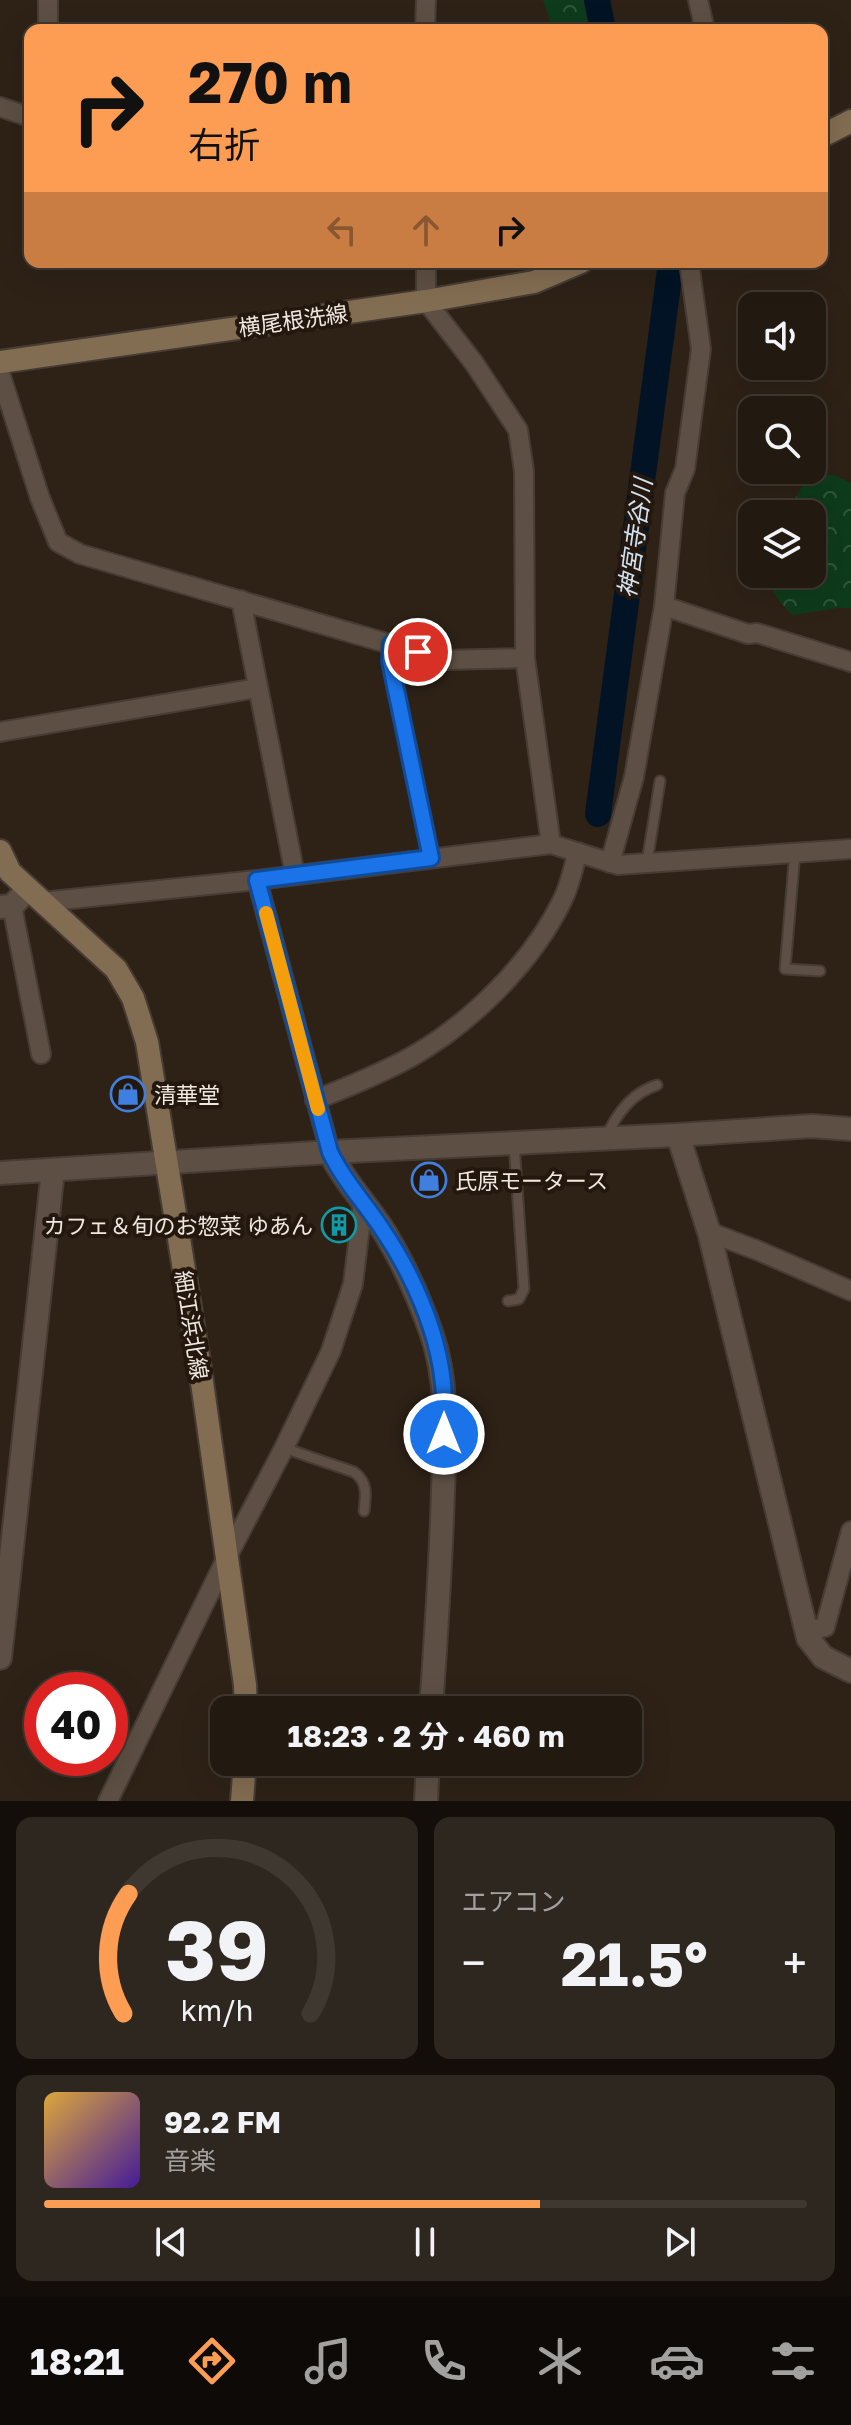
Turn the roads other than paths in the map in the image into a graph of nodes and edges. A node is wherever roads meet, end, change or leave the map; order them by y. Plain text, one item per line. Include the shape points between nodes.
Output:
1 (48, 0) edge
2 (426, 0) edge
3 (698, 0) edge
4 (48, 24) edge
5 (425, 24) edge
6 (704, 24) edge
7 (0, 107) edge
8 (24, 115) edge
9 (851, 121) edge
10 (828, 133) edge
11 (426, 268) edge
12 (567, 268) edge
13 (690, 268) edge
14 (426, 301) junction
15 (0, 362) edge
16 (0, 373) edge
17 (241, 600) junction
18 (664, 606) junction
19 (391, 644) junction
20 (525, 658) junction
21 (851, 662) edge
22 (257, 688) junction
23 (0, 732) edge
24 (660, 781) dead end
25 (551, 844) junction
26 (851, 849) edge
27 (0, 851) edge
28 (578, 852) junction
29 (795, 852) junction
30 (431, 858) junction
31 (647, 862) junction
32 (610, 863) junction
33 (295, 875) junction
34 (257, 880) junction
35 (20, 901) edge
36 (820, 971) dead end
37 (41, 1054) dead end
38 (657, 1085) dead end
39 (315, 1100) junction
40 (851, 1129) edge
41 (678, 1135) junction
42 (606, 1139) junction
43 (514, 1143) junction
44 (330, 1152) junction
45 (165, 1162) junction
46 (53, 1170) junction
47 (0, 1173) edge
48 (363, 1202) junction
49 (709, 1232) junction
50 (851, 1291) edge
51 (508, 1301) dead end
52 (284, 1448) junction
53 (364, 1511) dead end
54 (851, 1531) edge
55 (226, 1559) junction
56 (808, 1631) junction
57 (0, 1658) edge
58 (851, 1671) edge
59 (245, 1696) edge
60 (432, 1696) edge
61 (244, 1776) edge
62 (427, 1776) edge
63 (108, 1801) edge
64 (242, 1801) edge
65 (426, 1801) edge

1 - 4 street
2 - 5 street
3 - 6 street
7 - 8 street
9 - 10 main road
11 - 14 street
12 - 14 main road, 横尾根洗線 via 534,282
13 - 18 street via 701,349 685,469 675,493
14 - 15 main road, 横尾根洗線
14 - 20 street via 518,430 524,471
16 - 17 street via 58,542 80,554
17 - 19 street
17 - 22 street
18 - 21 street
18 - 32 street via 634,777
19 - 20 street via 445,660
19 - 30 lane via 390,661
20 - 25 street
22 - 23 street
22 - 33 street
24 - 31 lane
25 - 28 street
25 - 30 street
26 - 29 street
27 - 35 main road, 細江浜北線
28 - 32 street
28 - 39 street via 558,909 498,990 413,1056
29 - 31 street
29 - 36 lane via 785,969
30 - 33 street
31 - 32 street
33 - 34 street
34 - 35 street
34 - 39 street
35 - 37 street
35 - 45 main road, 細江浜北線 via 116,969 133,998 147,1042
38 - 42 lane via 629,1101
39 - 44 street
40 - 41 street via 812,1126
41 - 42 street
41 - 49 street
42 - 43 street
43 - 44 street
43 - 51 lane via 524,1289 519,1299
44 - 45 street
44 - 48 street
45 - 46 street
45 - 55 main road, 細江浜北線
46 - 47 street
46 - 57 street
48 - 52 street via 347,1308
48 - 60 street via 409,1278 432,1334 443,1382 442,1544
49 - 50 street
49 - 56 street
52 - 53 lane via 360,1476 366,1489
52 - 55 street
54 - 56 street via 825,1627
55 - 59 main road, 細江浜北線
55 - 63 street
56 - 58 street via 823,1657
61 - 64 main road
62 - 65 street

